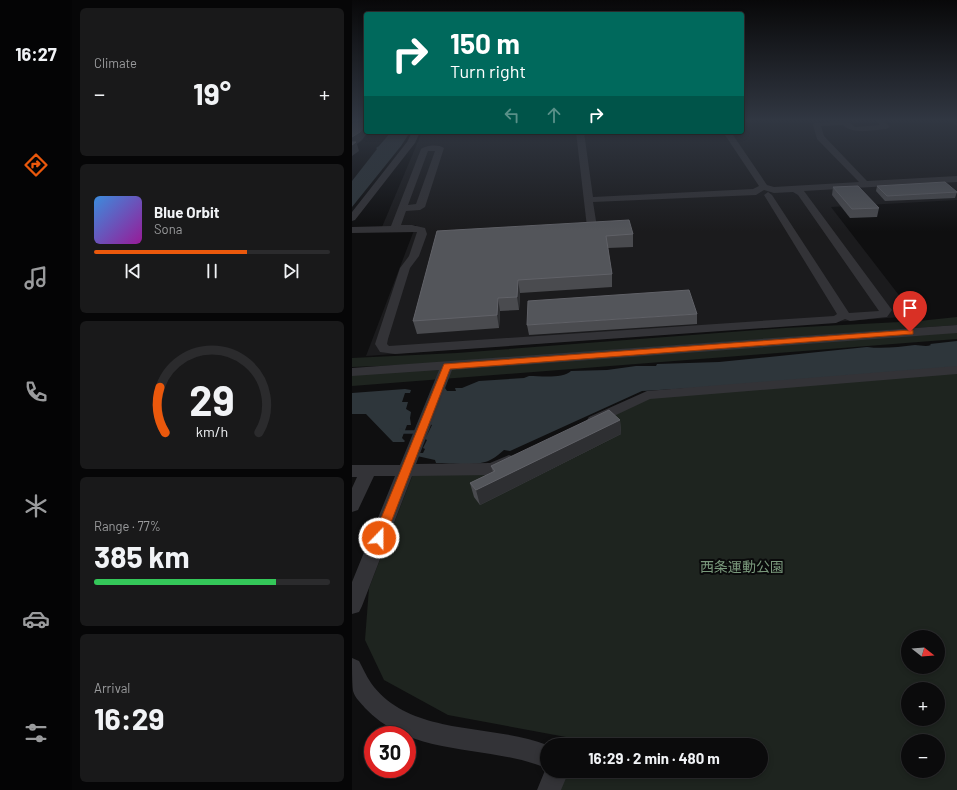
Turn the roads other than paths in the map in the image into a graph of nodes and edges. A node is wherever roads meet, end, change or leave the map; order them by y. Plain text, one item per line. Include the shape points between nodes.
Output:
1 (400, 157) edge
2 (422, 157) edge
3 (437, 157) edge
4 (583, 157) edge
5 (743, 157) edge
6 (839, 157) edge
7 (957, 179) edge
8 (864, 184) junction
9 (957, 184) edge
10 (793, 188) junction
11 (765, 191) junction
12 (588, 200) junction
13 (403, 208) junction
14 (352, 218) edge
15 (592, 227) edge
16 (395, 228) junction
17 (352, 230) edge
18 (844, 315) junction
19 (957, 329) edge
20 (447, 366) junction
21 (957, 370) edge
22 (352, 372) edge
23 (584, 425) edge
24 (520, 455) edge
25 (352, 471) edge
26 (368, 471) junction
27 (406, 471) junction
28 (352, 506) edge
29 (352, 606) edge
30 (352, 668) edge
31 (540, 754) edge
32 (553, 778) edge
33 (549, 790) edge

1 - 14 street
2 - 13 street
3 - 13 street via 420,207
4 - 12 street
5 - 11 street
6 - 8 street
7 - 8 street
8 - 9 street
8 - 10 street
10 - 11 street
10 - 18 street via 801,193 886,310 883,314 850,317
11 - 12 street
11 - 18 street via 842,308
12 - 15 street
13 - 16 street
16 - 17 street
16 - 18 street via 419,229 422,230 422,234 414,256 405,268 384,332 381,344 385,348 403,349 836,318
19 - 20 street
20 - 22 street
20 - 27 street
21 - 23 street via 647,395
24 - 27 street via 492,469
25 - 26 street
26 - 27 street
26 - 28 street
27 - 29 street
30 - 31 street via 363,690 380,708 408,725 435,734 530,750
32 - 33 street

